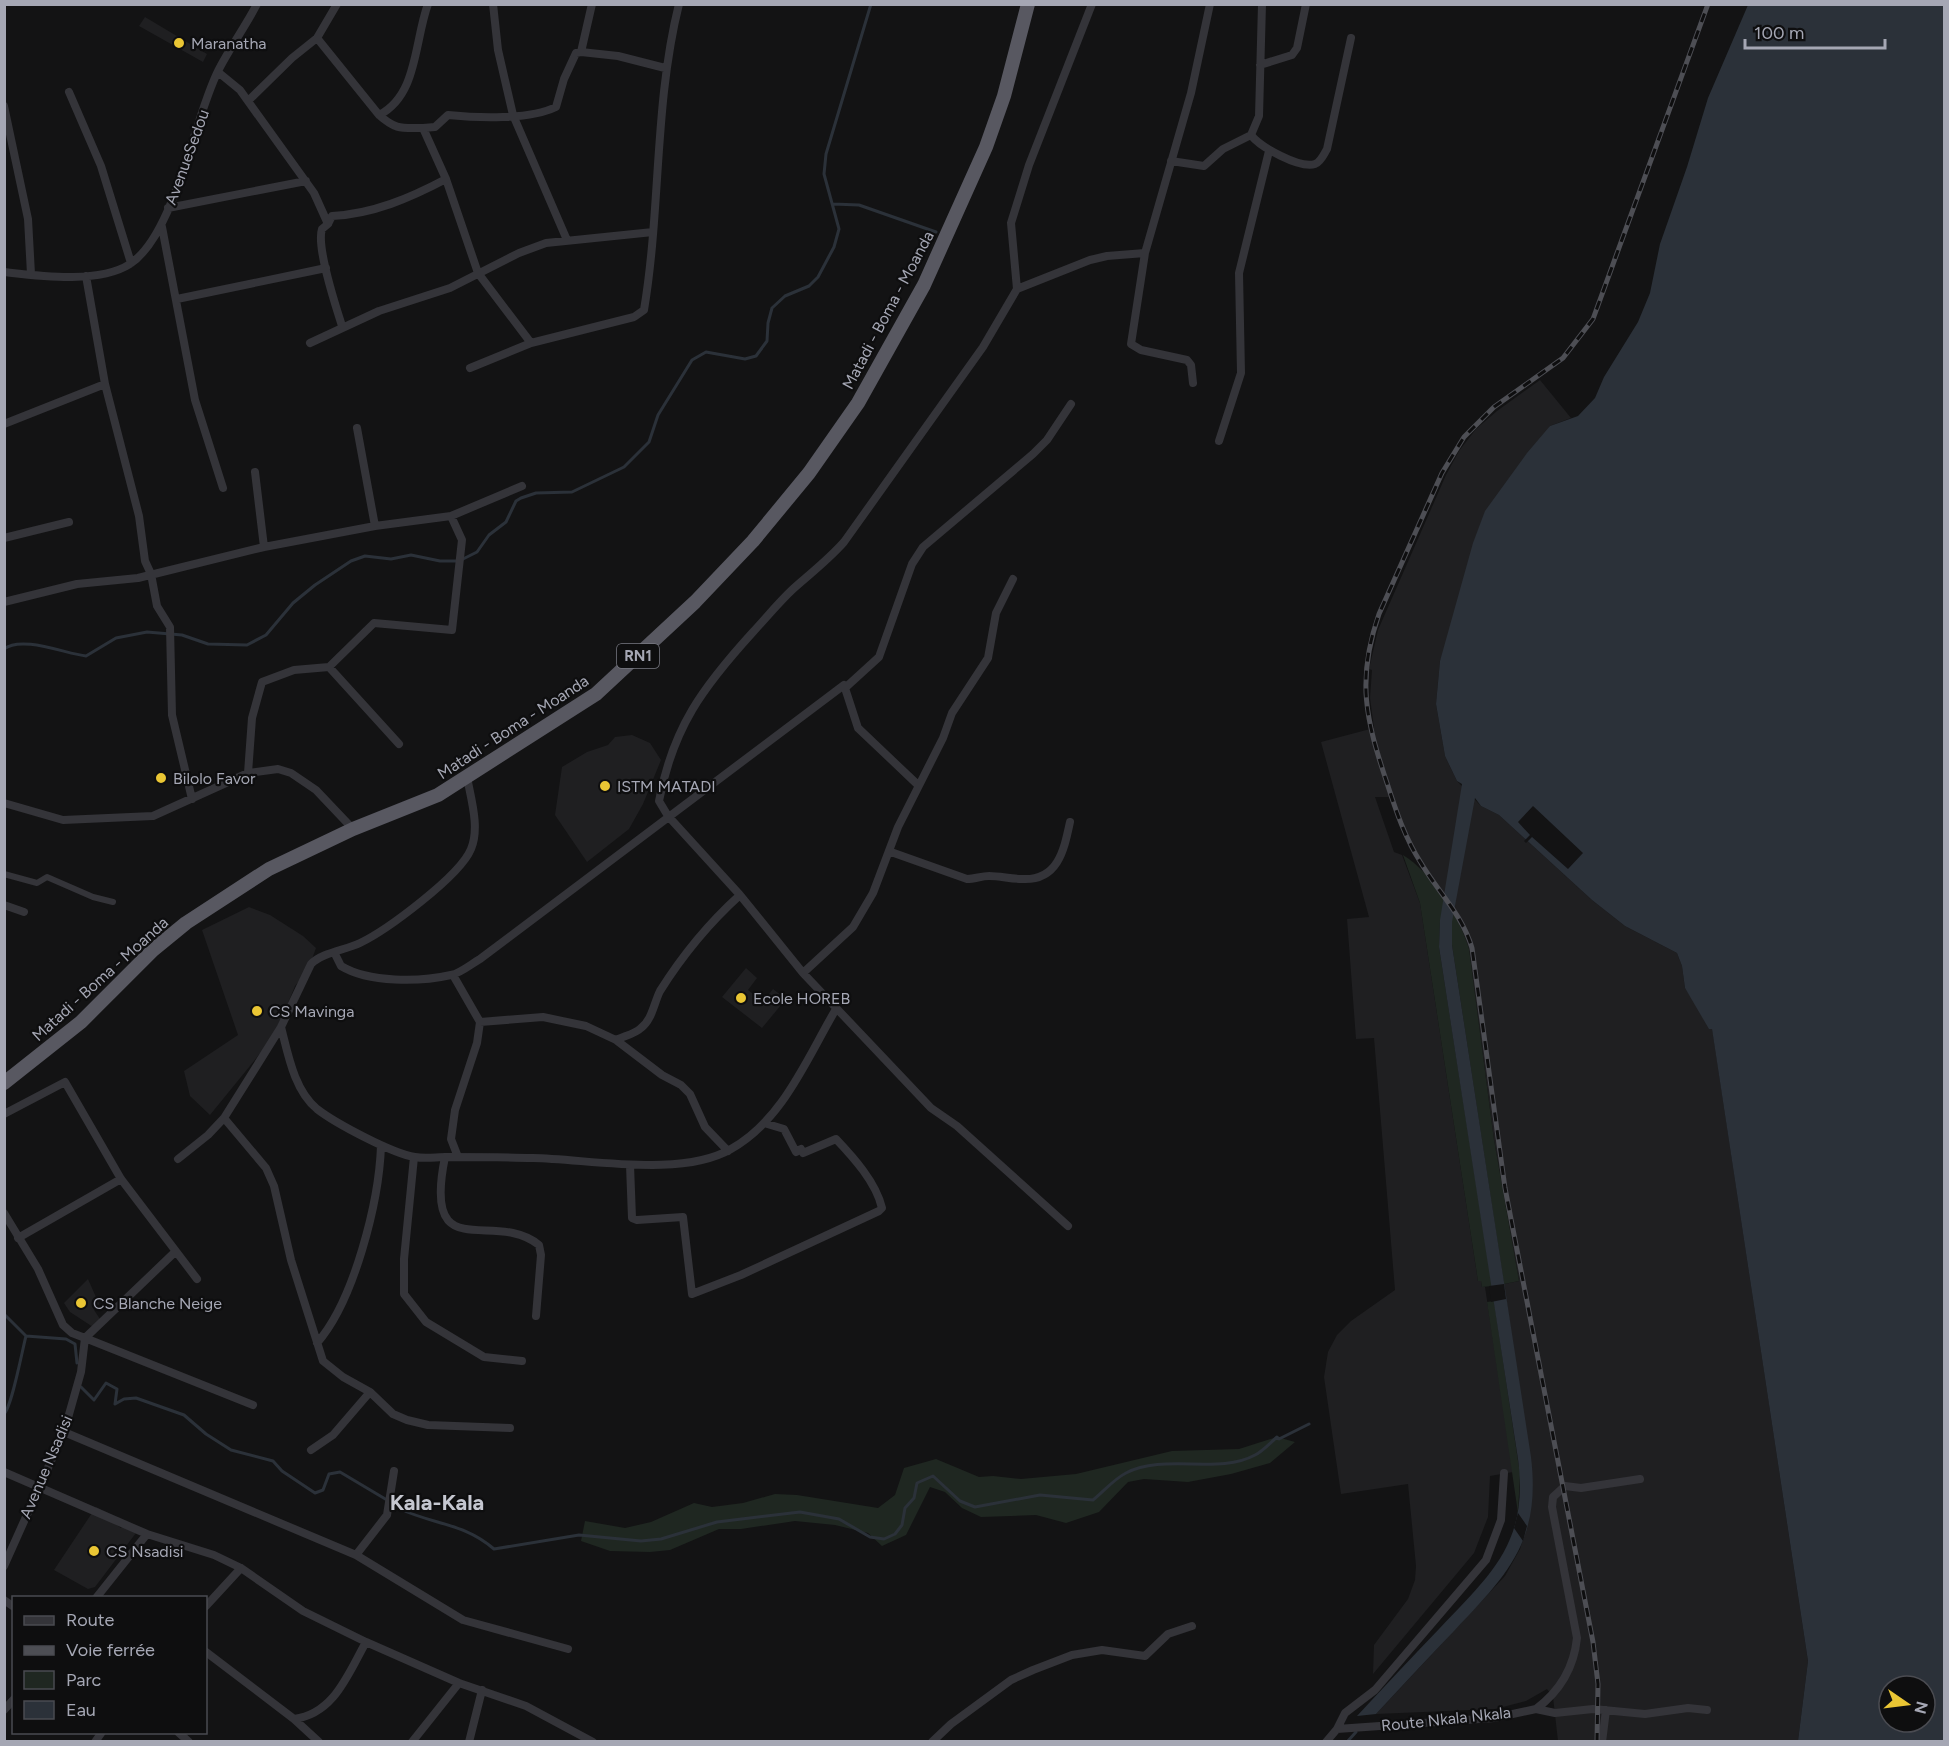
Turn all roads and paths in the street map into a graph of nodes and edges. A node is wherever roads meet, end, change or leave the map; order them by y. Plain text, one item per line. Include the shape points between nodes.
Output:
1 (257, 4) edge
2 (337, 4) edge
3 (428, 4) edge
4 (493, 4) edge
5 (592, 4) edge
6 (679, 4) edge
7 (1028, 4) edge
8 (1092, 4) edge
9 (1210, 4) edge
10 (1262, 4) edge
11 (1306, 4) edge
12 (317, 38) junction
13 (1351, 38) dead end
14 (581, 52) junction
15 (1260, 65) junction
16 (665, 68) junction
17 (218, 72) junction
18 (69, 92) dead end
19 (248, 101) junction
20 (4, 106) edge
21 (379, 115) junction
22 (513, 115) junction
23 (423, 128) junction
24 (1251, 135) junction
25 (1269, 151) junction
26 (1171, 161) junction
27 (446, 179) junction
28 (306, 181) junction
29 (168, 208) junction
30 (328, 224) junction
31 (162, 227) junction
32 (653, 232) junction
33 (567, 240) junction
34 (1145, 253) junction
35 (130, 263) junction
36 (326, 268) junction
37 (4, 272) edge
38 (477, 273) junction
39 (31, 274) junction
40 (86, 276) junction
41 (1017, 289) junction
42 (177, 298) junction
43 (342, 326) junction
44 (310, 343) dead end
45 (531, 343) junction
46 (470, 368) dead end
47 (1193, 383) dead end
48 (105, 384) junction
49 (1071, 404) dead end
50 (4, 424) edge
51 (357, 428) dead end
52 (1219, 441) dead end
53 (255, 472) dead end
54 (522, 486) dead end
55 (223, 488) dead end
56 (451, 516) junction
57 (69, 522) dead end
58 (375, 526) junction
59 (4, 538) edge
60 (264, 547) junction
61 (151, 574) junction
62 (1012, 579) dead end
63 (4, 602) edge
64 (330, 667) junction
65 (844, 685) junction
66 (399, 744) dead end
67 (248, 773) junction
68 (467, 777) junction
69 (918, 784) junction
70 (192, 800) junction
71 (4, 803) edge
72 (668, 816) junction
73 (1070, 822) dead end
74 (352, 829) junction
75 (891, 852) junction
76 (4, 874) edge
77 (740, 895) junction
78 (113, 902) dead end
79 (4, 906) edge
80 (24, 912) dead end
81 (335, 954) junction
82 (803, 973) junction
83 (453, 975) junction
84 (836, 1009) junction
85 (480, 1022) junction
86 (281, 1027) junction
87 (616, 1040) junction
88 (4, 1083) edge
89 (4, 1114) edge
90 (224, 1118) junction
91 (764, 1123) junction
92 (381, 1146) junction
93 (728, 1151) junction
94 (414, 1157) junction
95 (445, 1157) junction
96 (458, 1157) junction
97 (178, 1159) dead end
98 (630, 1164) junction
99 (121, 1179) junction
100 (4, 1213) edge
101 (1068, 1226) dead end
102 (18, 1238) junction
103 (175, 1252) junction
104 (197, 1279) dead end
105 (536, 1316) dead end
106 (85, 1338) junction
107 (317, 1343) junction
108 (522, 1361) dead end
109 (370, 1392) junction
110 (253, 1405) dead end
111 (510, 1428) dead end
112 (64, 1432) junction
113 (311, 1450) dead end
114 (394, 1471) dead end
115 (4, 1472) edge
116 (1504, 1473) dead end
117 (1640, 1479) dead end
118 (39, 1487) junction
119 (147, 1534) junction
120 (356, 1555) junction
121 (4, 1566) edge
122 (241, 1568) junction
123 (98, 1596) edge
124 (207, 1605) edge
125 (1192, 1626) dead end
126 (366, 1642) junction
127 (568, 1649) dead end
128 (207, 1653) edge
129 (459, 1683) junction
130 (482, 1690) junction
131 (1536, 1708) junction
132 (1606, 1710) junction
133 (1707, 1710) dead end
134 (294, 1719) junction
135 (1337, 1729) junction
136 (319, 1742) edge
137 (412, 1742) edge
138 (469, 1742) edge
139 (593, 1742) edge
140 (932, 1742) edge
141 (1326, 1742) edge
142 (1602, 1742) edge

1 - 17 street, AvenueSedou
2 - 12 street
3 - 21 street via 407,83 393,107
4 - 22 street via 498,50
5 - 14 street
6 - 16 street
7 - 68 highway, Matadi - Boma - Moanda / RN1 via 986,147 924,285 858,403 809,473 753,541 695,602 596,694
8 - 41 street via 1029,165 1011,223
9 - 26 street via 1191,93
10 - 15 street
11 - 15 street via 1298,48 1292,55
12 - 19 street
12 - 21 street
13 - 25 street via 1322,159 1308,164
14 - 16 street
14 - 22 street via 576,53 567,72 556,107 543,113
15 - 24 street via 1259,116
16 - 32 street
17 - 19 street
17 - 29 street, AvenueSedou
18 - 35 street via 101,166
19 - 28 street
20 - 39 street via 28,219
21 - 23 street via 396,129
22 - 23 street via 448,115 435,126
22 - 33 street
23 - 27 street
24 - 25 street
24 - 26 street via 1223,149 1204,166
25 - 52 street via 1239,273 1241,373
26 - 34 street
27 - 30 street via 378,209 332,216
27 - 38 street
28 - 29 street
28 - 30 street
29 - 31 street, AvenueSedou
30 - 36 street via 320,234
31 - 35 street, AvenueSedou
31 - 42 street
32 - 33 street
32 - 45 street via 641,314
33 - 38 street via 546,243
34 - 41 street via 1090,260
34 - 47 street via 1131,344 1141,350 1187,360
35 - 40 street, AvenueSedou via 108,274
36 - 42 street
36 - 43 street
37 - 39 street, AvenueSedou
38 - 43 street via 450,288
38 - 45 street
39 - 40 street, AvenueSedou
40 - 48 street
41 - 72 street via 966,371 844,542 822,566 792,589 708,683 665,768 659,801
42 - 55 street via 195,400
43 - 44 street
45 - 46 street
48 - 50 street
48 - 61 street
49 - 65 street via 1047,440 1012,475 923,547 912,564 879,657 845,688
51 - 58 street
53 - 60 street
54 - 56 street
56 - 58 street
56 - 64 street via 462,540 452,630 374,623
57 - 59 street
58 - 60 street
60 - 61 street
61 - 63 street via 77,584
61 - 70 street via 157,606 170,627 172,715
62 - 69 street via 996,613 988,658 958,701 944,738
64 - 66 street
64 - 67 street via 294,670 262,682 252,718
65 - 69 street via 858,728
65 - 72 street
67 - 70 street
67 - 74 street via 278,769 291,773 316,790
68 - 74 highway, Matadi - Boma - Moanda / RN1 via 438,795
68 - 81 street via 474,836 462,865 429,895 363,941
69 - 75 street
70 - 71 street via 153,816 102,820 63,820
72 - 77 street
72 - 83 street via 480,959
73 - 75 street via 1062,857 1042,877 967,879
74 - 88 highway, Matadi - Boma - Moanda / RN1 via 269,869 186,923 116,984 81,1022
75 - 82 street via 853,927
76 - 78 street via 37,883 46,878
77 - 82 street
77 - 87 street via 714,919 680,961 646,1024
79 - 80 street
81 - 83 street via 341,966 365,976 391,979
81 - 86 street via 317,957 311,964
82 - 84 street
83 - 85 street
84 - 91 street via 782,1104
84 - 101 street via 931,1108 957,1126
85 - 87 street via 543,1017 586,1026
85 - 96 street via 455,1110 451,1139
86 - 90 street
86 - 92 street via 295,1076 306,1096 317,1109
87 - 93 street via 662,1076 681,1085 690,1094 705,1127
89 - 99 street via 65,1082
90 - 97 street
90 - 107 street via 259,1160 274,1186 291,1260
91 - 93 street
91 - 98 street via 784,1129 796,1152 801,1149 803,1153 836,1139 854,1156 881,1203 879,1211 692,1294 683,1217 633,1218
92 - 94 street
92 - 107 street via 374,1211 337,1314
93 - 98 street via 686,1162
94 - 95 street
94 - 108 street via 404,1294 426,1322 484,1357
95 - 96 street
95 - 105 street via 439,1187 442,1212 447,1218 473,1231 527,1235 539,1245
96 - 98 street
99 - 102 street
99 - 103 street
100 - 102 street
102 - 106 street via 38,1269 63,1324
103 - 104 street
103 - 106 street
106 - 110 street
106 - 112 street, Avenue Nsadisi via 81,1372
107 - 109 street via 329,1368
109 - 111 street via 393,1414 407,1420 428,1425
109 - 113 street via 333,1435
112 - 118 street, Avenue Nsadisi
112 - 120 street
114 - 120 street via 387,1515
115 - 118 street
116 - 135 street via 1501,1520 1482,1566 1375,1689 1345,1713
117 - 131 street via 1581,1488 1565,1486 1553,1497 1576,1638 1565,1678 1553,1695
118 - 119 street
118 - 121 street, Avenue Nsadisi
119 - 122 street via 192,1546
119 - 123 street
120 - 127 street via 463,1620
122 - 124 street
122 - 126 street via 303,1611
125 - 140 street via 1168,1634 1145,1656 1102,1650 1072,1655 1033,1670 1011,1680
126 - 129 street
126 - 134 street via 332,1699 313,1714
128 - 134 street
129 - 130 street
129 - 137 street
130 - 138 street
130 - 139 street via 534,1710
131 - 132 street via 1555,1713
131 - 135 street, Route Nkala Nkala via 1494,1718
132 - 133 street via 1645,1714 1689,1708
132 - 142 street
134 - 136 street
135 - 141 street

